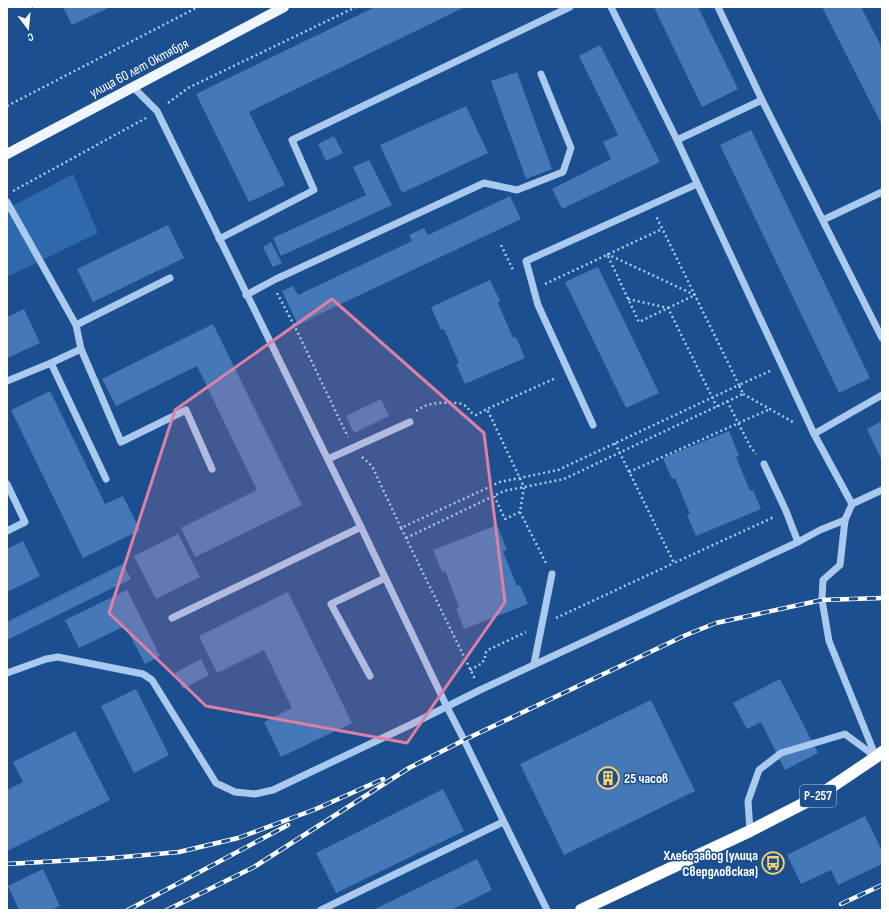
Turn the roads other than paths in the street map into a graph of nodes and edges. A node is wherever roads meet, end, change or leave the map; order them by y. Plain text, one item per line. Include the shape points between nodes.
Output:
1 (283, 7) edge
2 (570, 7) edge
3 (611, 7) edge
4 (718, 7) edge
5 (541, 74) dead end
6 (133, 87) junction
7 (762, 100) junction
8 (677, 140) junction
9 (7, 154) edge
10 (698, 184) junction
11 (882, 192) edge
12 (7, 202) edge
13 (823, 220) junction
14 (219, 239) junction
15 (170, 278) dead end
16 (246, 295) junction
17 (76, 325) junction
18 (882, 338) edge
19 (81, 349) junction
20 (52, 363) junction
21 (7, 381) edge
22 (882, 395) edge
23 (410, 422) road end
24 (593, 425) dead end
25 (814, 434) junction
26 (328, 459) junction
27 (764, 464) road end
28 (212, 468) dead end
29 (106, 479) dead end
30 (7, 484) edge
31 (882, 490) edge
32 (852, 504) junction
33 (845, 520) junction
34 (361, 527) junction
35 (7, 531) edge
36 (798, 542) junction
37 (552, 574) road end
38 (385, 578) junction
39 (172, 618) dead end
40 (534, 664) junction
41 (7, 673) edge
42 (370, 676) dead end
43 (446, 707) junction
44 (879, 755) edge
45 (503, 822) junction
46 (750, 831) junction
47 (321, 910) edge
48 (546, 910) edge
49 (582, 910) edge

1 - 6 main road, улица 60 лет Октября
2 - 14 street via 292,140 314,190
3 - 8 street
4 - 7 street
5 - 16 street via 571,148 564,172 517,190 484,183
6 - 9 main road, улица 60 лет Октября
6 - 14 street via 157,111
7 - 8 street
7 - 13 street
8 - 10 street
10 - 24 street via 526,261 538,305
10 - 25 street
11 - 13 street
12 - 17 street
13 - 18 street
14 - 16 street
15 - 17 street
16 - 26 street
17 - 19 street
19 - 20 street
19 - 28 street via 121,442 186,410
20 - 21 street
20 - 29 street
22 - 25 street
23 - 26 street
25 - 32 street
26 - 34 street
27 - 36 street
30 - 35 street via 25,522
31 - 32 street
32 - 33 street
33 - 36 street
33 - 44 street via 840,565 823,580 822,600 829,641
34 - 38 street
34 - 39 street
36 - 40 street
37 - 40 street
38 - 42 street via 331,604
38 - 43 street
40 - 43 street
41 - 43 street via 58,657 143,674 152,680 216,784 235,792 255,794 273,790
43 - 45 street
44 - 46 highway, Р-257 via 818,796
44 - 46 street via 845,734 781,753 759,770 748,801
45 - 47 street
45 - 48 street
46 - 49 highway, Р-257

